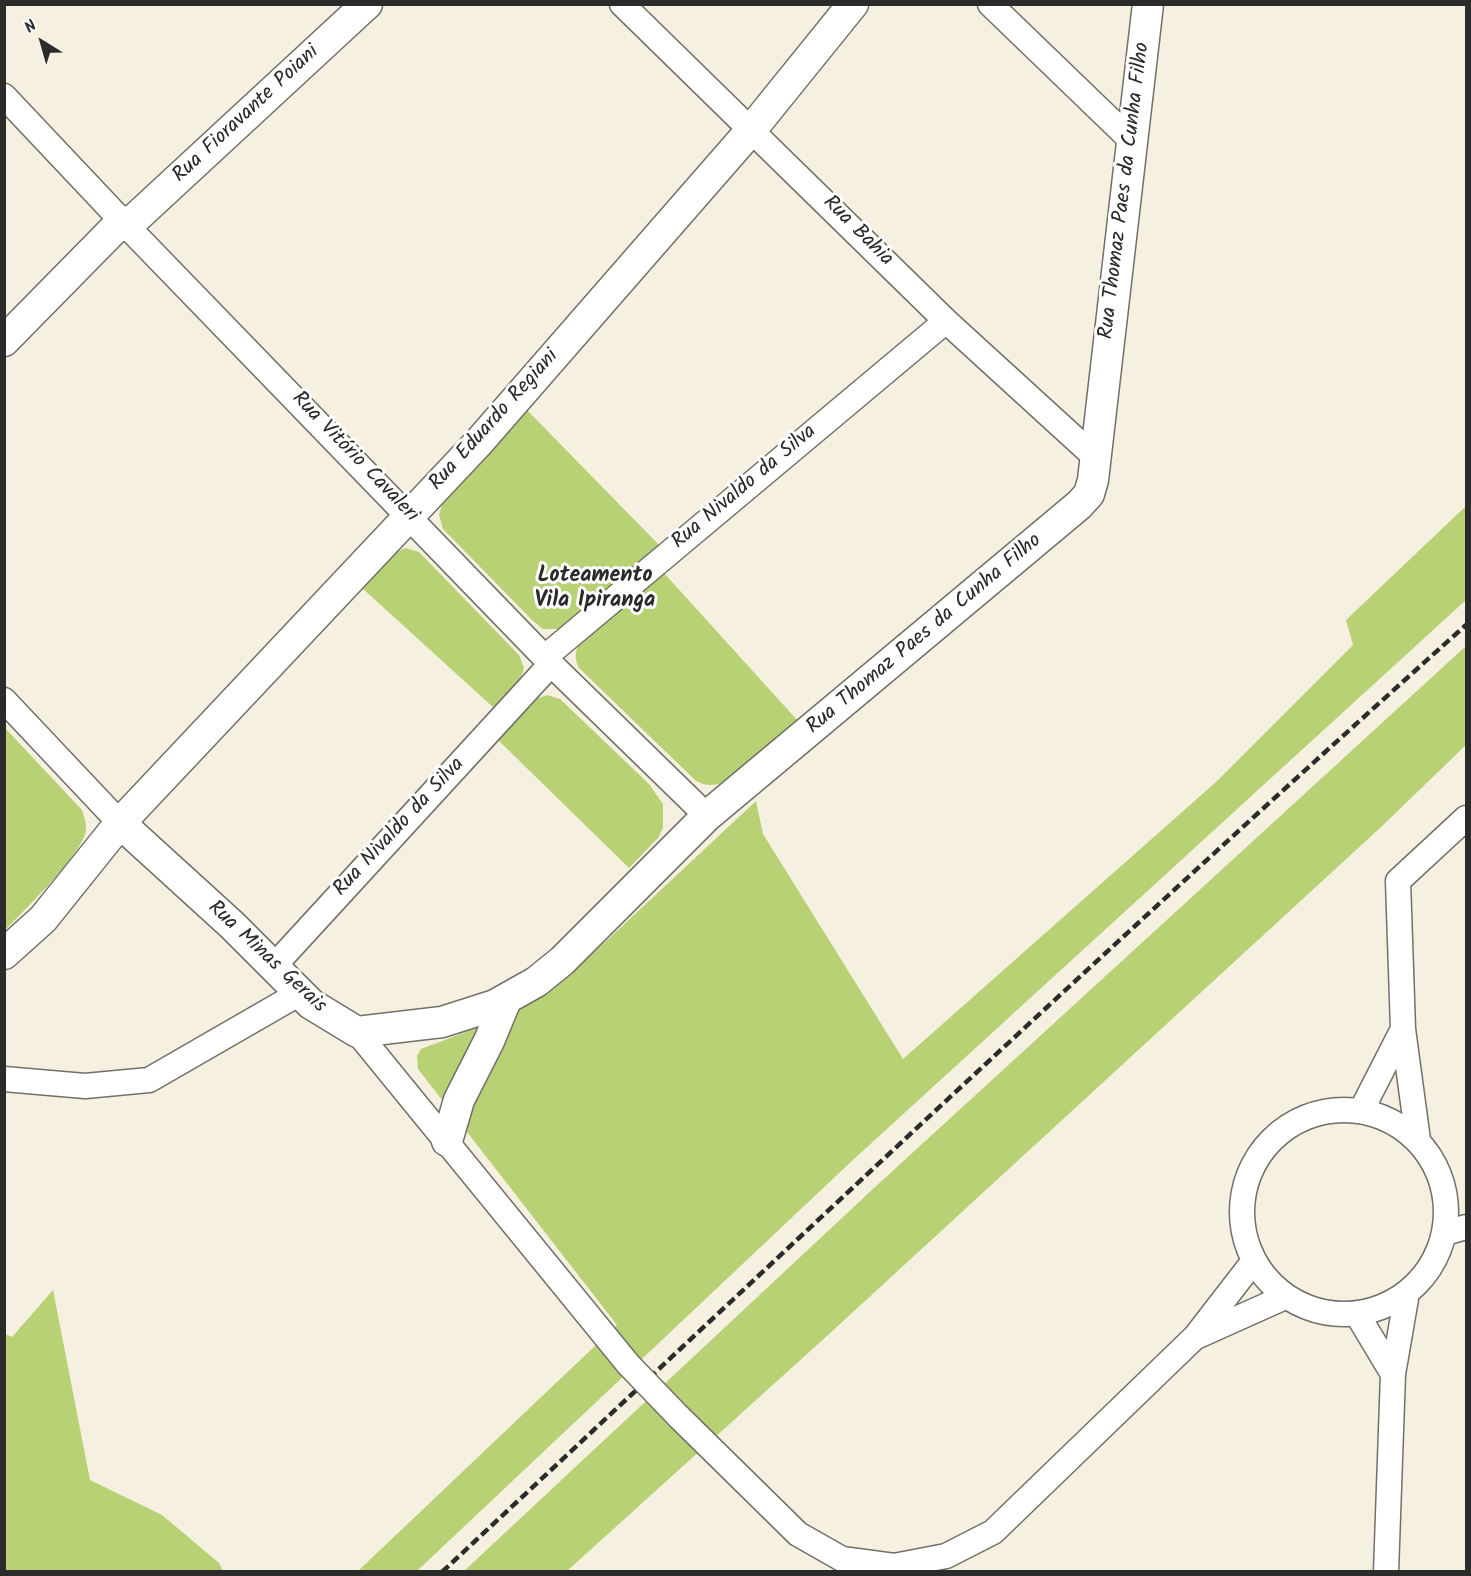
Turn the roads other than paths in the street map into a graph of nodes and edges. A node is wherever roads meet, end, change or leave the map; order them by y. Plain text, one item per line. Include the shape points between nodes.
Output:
1 (367, 4) edge
2 (622, 4) edge
3 (853, 4) edge
4 (990, 4) edge
5 (1148, 4) edge
6 (4, 96) edge
7 (752, 129) junction
8 (1131, 140) junction
9 (124, 224) junction
10 (946, 321) junction
11 (4, 340) edge
12 (1095, 457) junction
13 (409, 515) junction
14 (548, 661) junction
15 (4, 700) edge
16 (707, 816) junction
17 (1467, 818) edge
18 (120, 823) junction
19 (4, 954) edge
20 (274, 966) junction
21 (300, 993) junction
22 (506, 1000) junction
23 (1404, 1029) junction
24 (357, 1032) junction
25 (4, 1079) edge
26 (1361, 1111) junction
27 (1418, 1140) junction
28 (447, 1141) junction
29 (1443, 1183) junction
30 (1467, 1193) edge
31 (1456, 1230) edge
32 (1253, 1262) junction
33 (1407, 1293) junction
34 (1285, 1297) junction
35 (1358, 1314) junction
36 (1196, 1336) junction
37 (1393, 1374) junction
38 (1386, 1572) edge

1 - 9 street, Rua Fioravante Poiani
2 - 7 street, Rua Bahia
3 - 7 street, Rua Eduardo Regiani
4 - 8 street
5 - 8 street, Rua Thomaz Paes da Cunha Filho
6 - 9 street, Rua Vitório Cavaleri
7 - 10 street, Rua Bahia
7 - 13 street, Rua Eduardo Regiani via 479,442
8 - 12 street, Rua Thomaz Paes da Cunha Filho
9 - 11 street, Rua Fioravante Poiani
9 - 13 street, Rua Vitório Cavaleri
10 - 12 street, Rua Bahia
10 - 14 street, Rua Nivaldo da Silva
12 - 16 street, Rua Thomaz Paes da Cunha Filho via 1092,487 1079,506
13 - 14 street, Rua Vitório Cavaleri
13 - 18 street, Rua Eduardo Regiani
14 - 16 street, Rua Vitório Cavaleri
14 - 20 street, Rua Nivaldo da Silva
15 - 18 street, Rua Minas Gerais
16 - 22 street, Rua Thomaz Paes da Cunha Filho via 562,961
17 - 23 street via 1398,881
18 - 19 street via 43,919
18 - 20 street, Rua Minas Gerais
20 - 21 street, Rua Minas Gerais
21 - 24 street, Rua Minas Gerais
21 - 25 street via 149,1080 85,1086
22 - 24 street, Rua Thomaz Paes da Cunha Filho via 442,1022
22 - 28 street via 459,1100
23 - 26 street
23 - 27 street
24 - 28 street, Rua Minas Gerais
26 - 27 street via 1390,1120
26 - 32 street via 1332,1111 1305,1118 1288,1127 1260,1153 1244,1188 1242,1206 1246,1244
27 - 29 street
28 - 36 street, Rua Minas Gerais, bridge via 628,1364 798,1534 842,1559 894,1566 946,1556 993,1532
29 - 30 street
29 - 31 street
31 - 33 street via 1432,1266
32 - 34 street
32 - 36 street
33 - 35 street via 1392,1303
33 - 37 street
34 - 35 street via 1320,1312
34 - 36 street
35 - 37 street
37 - 38 street

